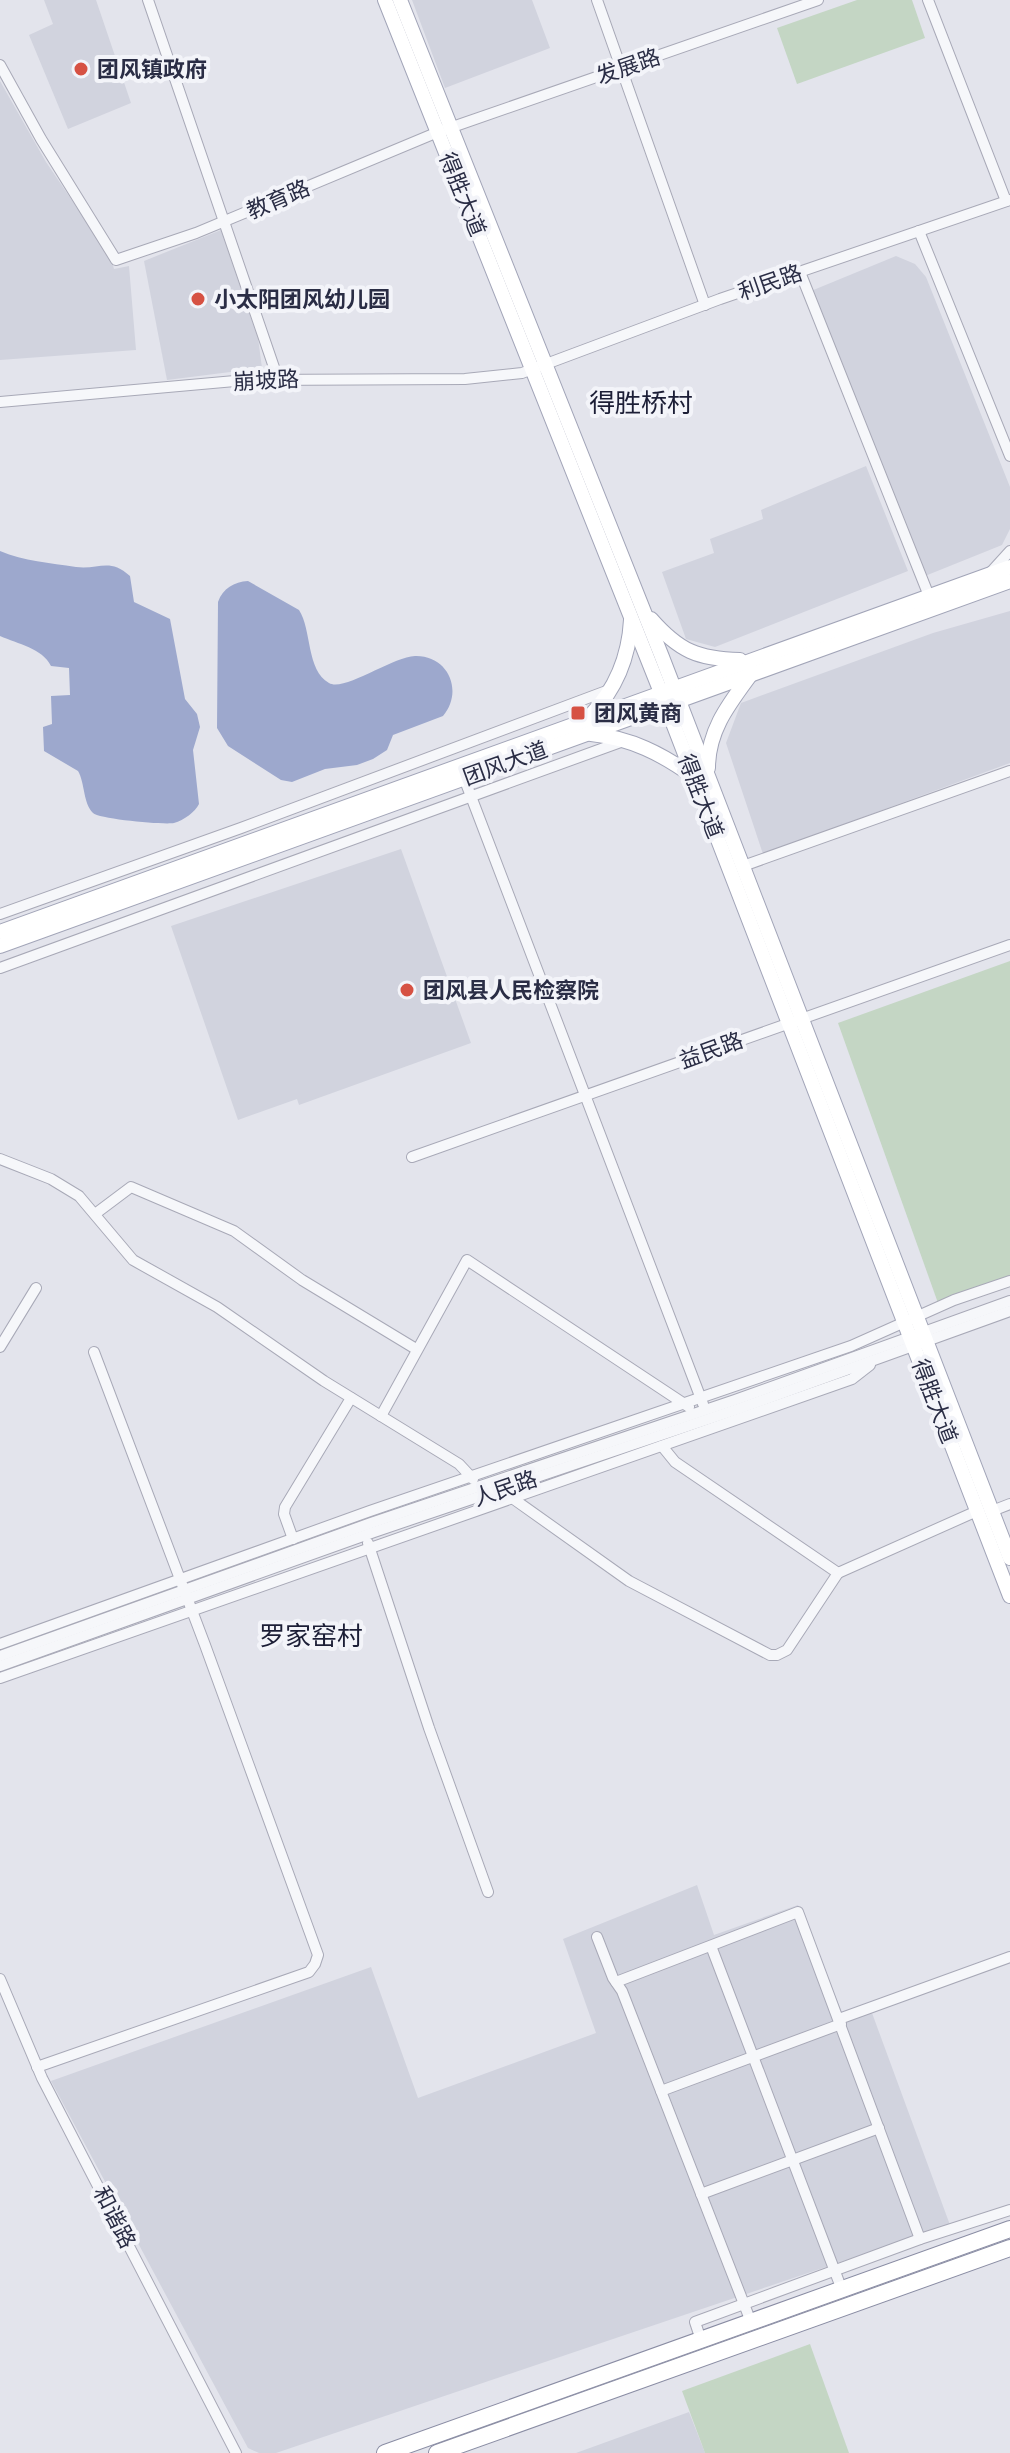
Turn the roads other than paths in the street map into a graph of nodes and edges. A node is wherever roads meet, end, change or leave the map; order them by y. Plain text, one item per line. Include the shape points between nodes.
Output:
1 (148, 0) edge
2 (385, 0) edge
3 (400, 0) edge
4 (597, 0) edge
5 (818, 0) edge
6 (928, 0) edge
7 (0, 65) edge
8 (621, 69) junction
9 (444, 130) junction
10 (1008, 201) edge
11 (225, 221) junction
12 (919, 231) junction
13 (800, 272) junction
14 (705, 305) junction
15 (539, 366) junction
16 (278, 379) junction
17 (0, 402) edge
18 (1010, 456) edge
19 (1010, 551) edge
20 (1010, 567) edge
21 (989, 574) junction
22 (1007, 584) edge
23 (929, 596) junction
24 (637, 613) junction
25 (750, 667) junction
26 (611, 689) junction
27 (670, 696) junction
28 (587, 726) junction
29 (626, 740) junction
30 (1010, 771) edge
31 (701, 777) junction
32 (464, 778) junction
33 (472, 797) junction
34 (743, 866) junction
35 (0, 914) edge
36 (0, 932) edge
37 (1010, 945) edge
38 (0, 946) edge
39 (0, 968) edge
40 (795, 1020) junction
41 (585, 1095) junction
42 (412, 1157) dead end
43 (0, 1159) edge
44 (95, 1214) junction
45 (1010, 1281) edge
46 (36, 1288) dead end
47 (1010, 1301) edge
48 (1010, 1311) edge
49 (916, 1332) junction
50 (0, 1347) edge
51 (416, 1349) junction
52 (94, 1352) dead end
53 (882, 1357) junction
54 (351, 1398) junction
55 (685, 1405) junction
56 (701, 1407) junction
57 (381, 1416) junction
58 (662, 1446) junction
59 (471, 1477) junction
60 (480, 1486) junction
61 (500, 1489) junction
62 (512, 1498) junction
63 (1010, 1504) edge
64 (984, 1511) junction
65 (365, 1535) junction
66 (293, 1539) junction
67 (370, 1548) junction
68 (1010, 1558) edge
69 (838, 1573) junction
70 (185, 1589) junction
71 (1010, 1596) edge
72 (192, 1610) junction
73 (0, 1644) edge
74 (0, 1656) edge
75 (0, 1666) edge
76 (0, 1678) edge
77 (488, 1892) dead end
78 (597, 1937) dead end
79 (711, 1946) junction
80 (1010, 1957) edge
81 (0, 1979) edge
82 (616, 1982) junction
83 (840, 2022) junction
84 (753, 2057) junction
85 (37, 2067) junction
86 (661, 2091) junction
87 (879, 2128) junction
88 (793, 2160) junction
89 (701, 2194) junction
90 (1010, 2210) edge
91 (1010, 2229) edge
92 (920, 2239) junction
93 (1010, 2248) edge
94 (835, 2271) junction
95 (842, 2290) junction
96 (744, 2304) junction
97 (751, 2322) junction
98 (701, 2340) junction
99 (236, 2453) edge
100 (385, 2453) edge
101 (437, 2453) edge

1 - 11 street
2 - 9 main road, 得胜大道
3 - 9 main road, 得胜大道
4 - 8 street
5 - 8 street, 发展路
6 - 10 street
7 - 11 street, 教育路 via 116,260
8 - 9 street, 发展路
8 - 14 street
9 - 11 street, 教育路
9 - 15 main road, 得胜大道
10 - 12 street, 利民路
11 - 16 street
12 - 13 street, 利民路
12 - 18 street
13 - 14 street, 利民路
13 - 23 street
14 - 15 street, 利民路
15 - 16 street, 崩坡路 via 465,379
15 - 24 main road, 得胜大道
16 - 17 street, 崩坡路
19 - 21 street
20 - 21 main road, 团风大道
21 - 23 main road, 团风大道
22 - 25 main road, 团风大道
23 - 25 main road, 团风大道
24 - 25 main road via 688,651
24 - 26 main road
24 - 27 main road, 得胜大道
25 - 27 main road, 团风大道
25 - 31 main road via 715,729
26 - 28 main road
26 - 35 street
27 - 28 main road, 团风大道
27 - 31 main road, 得胜大道
28 - 29 main road
28 - 32 main road, 团风大道
28 - 36 main road, 团风大道
29 - 31 main road
29 - 33 street
30 - 34 street
31 - 34 main road, 得胜大道
31 - 40 main road, 得胜大道
32 - 33 street
32 - 38 main road, 团风大道
33 - 39 street
33 - 41 street
34 - 40 main road, 得胜大道
37 - 40 street, 益民路
40 - 41 street, 益民路
40 - 49 main road, 得胜大道
41 - 42 street, 益民路
41 - 56 street
43 - 44 street via 51,1179 79,1196
44 - 51 street via 131,1187 211,1220
44 - 54 street via 133,1260 217,1307
45 - 49 street
46 - 50 street
47 - 49 street, 人民路
48 - 49 street, 人民路
49 - 53 street, 人民路
49 - 56 street via 851,1346
49 - 64 main road, 得胜大道
51 - 55 street via 467,1260
51 - 57 street
52 - 70 street
53 - 58 street via 852,1379
53 - 61 street, 人民路
54 - 57 street
54 - 66 street via 285,1507
55 - 56 street
55 - 59 street
56 - 60 street, 人民路
57 - 59 street via 459,1464
58 - 62 street
58 - 69 street via 675,1462
59 - 60 street
59 - 66 street
60 - 70 street, 人民路
61 - 62 street
61 - 65 street, 人民路
62 - 67 street
62 - 69 street via 629,1581 766,1654 787,1650
63 - 64 street
64 - 68 main road, 得胜大道
64 - 69 street
64 - 71 main road, 得胜大道
65 - 67 street
65 - 70 street, 人民路
66 - 70 street
67 - 72 street
67 - 77 street
70 - 72 street
70 - 73 street
70 - 74 street, 人民路
70 - 75 street, 人民路
72 - 76 street
72 - 85 street via 317,1959 309,1972
78 - 82 street
79 - 82 street
79 - 83 street via 798,1912
79 - 84 street
80 - 83 street
81 - 85 street, 和谐路
82 - 86 street
83 - 84 street
83 - 87 street
84 - 86 street
84 - 88 street
85 - 99 street, 和谐路
86 - 89 street
87 - 88 street
87 - 92 street
88 - 89 street
88 - 94 street
89 - 96 street
90 - 92 street
91 - 95 highway
92 - 94 street
93 - 101 highway
94 - 95 street
94 - 96 street
95 - 97 highway
96 - 97 street
96 - 98 street via 695,2322
97 - 98 highway
98 - 100 highway

